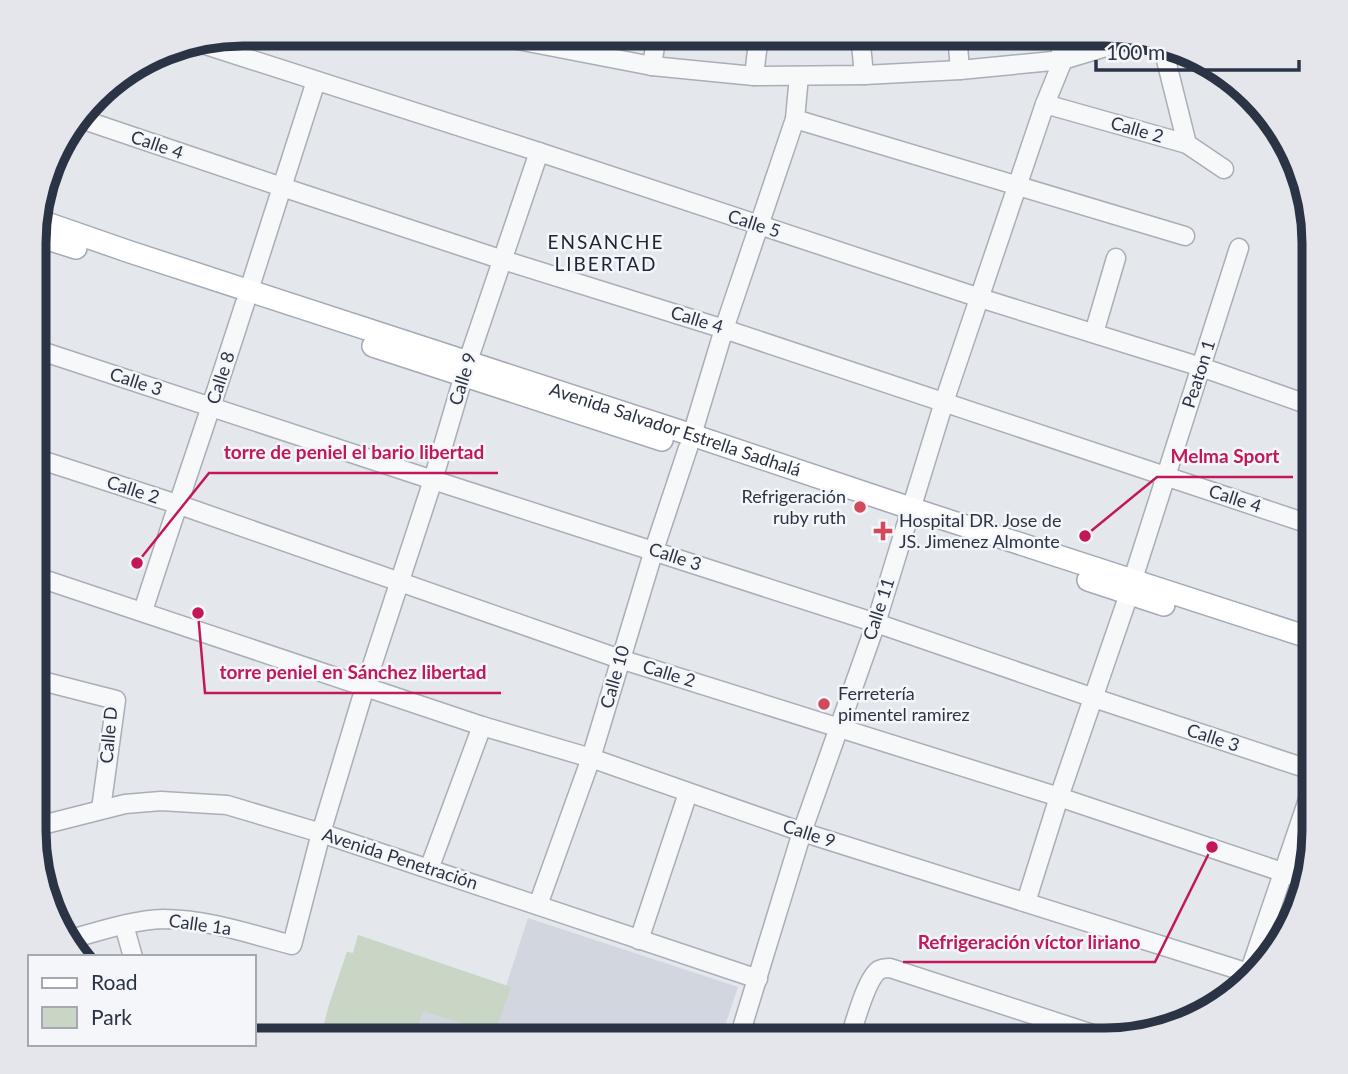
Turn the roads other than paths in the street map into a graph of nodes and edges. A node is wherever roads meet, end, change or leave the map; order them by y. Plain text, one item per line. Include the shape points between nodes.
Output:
1 (573, 46) edge
2 (655, 46) edge
3 (758, 46) edge
4 (861, 46) edge
5 (958, 46) edge
6 (1060, 46) edge
7 (1109, 46) edge
8 (214, 48) edge
9 (1165, 55) edge
10 (1063, 60) junction
11 (652, 66) junction
12 (960, 70) junction
13 (864, 75) junction
14 (754, 76) junction
15 (799, 76) junction
16 (316, 81) junction
17 (1045, 104) junction
18 (795, 119) junction
19 (87, 121) edge
20 (1187, 144) junction
21 (538, 152) junction
22 (1224, 169) dead end
23 (1017, 186) junction
24 (282, 187) junction
25 (47, 223) edge
26 (758, 225) junction
27 (1185, 236) dead end
28 (46, 238) edge
29 (1239, 248) dead end
30 (1116, 258) dead end
31 (503, 260) junction
32 (247, 297) junction
33 (980, 298) junction
34 (724, 328) junction
35 (1094, 333) junction
36 (46, 353) edge
37 (1201, 367) junction
38 (466, 369) junction
39 (944, 402) junction
40 (1302, 402) edge
41 (212, 407) junction
42 (690, 442) junction
43 (46, 462) edge
44 (1166, 476) junction
45 (433, 480) junction
46 (177, 504) junction
47 (908, 515) junction
48 (1302, 522) edge
49 (654, 550) junction
50 (46, 580) edge
51 (400, 582) junction
52 (1131, 587) junction
53 (143, 611) junction
54 (876, 623) junction
55 (1302, 636) edge
56 (1302, 649) edge
57 (620, 659) junction
58 (46, 682) edge
59 (365, 687) junction
60 (1094, 698) junction
61 (482, 726) junction
62 (838, 726) junction
63 (591, 758) junction
64 (1302, 767) edge
65 (688, 793) junction
66 (1059, 797) junction
67 (101, 809) junction
68 (1302, 818) edge
69 (46, 824) edge
70 (802, 832) junction
71 (321, 833) junction
72 (429, 869) junction
73 (1284, 872) junction
74 (1297, 877) edge
75 (1026, 902) junction
76 (538, 905) junction
77 (124, 925) junction
78 (77, 937) edge
79 (639, 940) junction
80 (292, 945) joint
81 (132, 955) edge
82 (1256, 960) edge
83 (1241, 974) edge
84 (758, 979) junction
85 (742, 1028) edge
86 (853, 1028) edge
87 (1075, 1028) edge

1 - 11 street
2 - 11 street
3 - 14 street
4 - 13 street
5 - 12 street
6 - 10 street
7 - 10 street
8 - 16 street, Calle 5
9 - 20 street
10 - 12 street
10 - 17 street, Calle 11
11 - 14 street
12 - 13 street
13 - 15 street
14 - 15 street
15 - 18 street, Calle 10
16 - 21 street, Calle 5
16 - 24 street, Calle 8
17 - 20 street, Calle 2
17 - 23 street, Calle 11
18 - 23 street
18 - 26 street, Calle 10
19 - 24 street, Calle 4
20 - 22 street, Calle 2
21 - 26 street, Calle 5
21 - 31 street, Calle 9
23 - 27 street
23 - 33 street, Calle 11
24 - 31 street, Calle 4
24 - 32 street, Calle 8
25 - 32 main road, Avenida Salvador Estrella Sadhalá
26 - 33 street, Calle 5
26 - 34 street, Calle 10
28 - 32 main road, Avenida Salvador Estrella Sadhalá
29 - 37 street, Peaton 1
30 - 35 street
31 - 34 street, Calle 4
31 - 38 street, Calle 9
32 - 38 main road, Avenida Salvador Estrella Sadhalá
32 - 41 street, Calle 8
33 - 35 street, Calle 5
33 - 39 street, Calle 11
34 - 39 street, Calle 4
34 - 42 street, Calle 10
35 - 37 street, Calle 5
36 - 41 street, Calle 3
37 - 40 street, Calle 5
37 - 44 street, Peaton 1
38 - 42 main road, Avenida Salvador Estrella Sadhalá
38 - 45 street, Calle 9
39 - 44 street, Calle 4
39 - 47 street, Calle 11
41 - 45 street, Calle 3
41 - 46 street, Calle 8
42 - 47 main road, Avenida Salvador Estrella Sadhalá
42 - 49 street, Calle 10
43 - 46 street, Calle 2
44 - 48 street, Calle 4
44 - 52 street, Peaton 1
45 - 49 street, Calle 3
45 - 51 street, Calle 9
46 - 51 street, Calle 2
46 - 53 street, Calle 8
47 - 52 main road, Avenida Salvador Estrella Sadhalá
47 - 54 street, Calle 11
49 - 54 street, Calle 3
49 - 57 street, Calle 10
50 - 53 street, Calle 9
51 - 57 street, Calle 2
51 - 59 street, Calle 9
52 - 55 main road, Avenida Salvador Estrella Sadhalá
52 - 56 main road, Avenida Salvador Estrella Sadhalá
52 - 60 street, Peaton 1
53 - 59 street, Calle 9
54 - 60 street, Calle 3
54 - 62 street, Calle 11
57 - 62 street, Calle 2
57 - 63 street, Calle 10
58 - 67 street, Calle D via 116,700
59 - 61 street, Calle 9
59 - 71 street, Calle 9
60 - 64 street, Calle 3
60 - 66 street, Peaton 1
61 - 63 street, Calle 9
61 - 72 street
62 - 66 street, Calle 2
62 - 70 street, Calle 11
63 - 65 street, Calle 9
63 - 76 street, Calle 10
65 - 70 street, Calle 9
65 - 79 street
66 - 73 street, Calle 2
66 - 75 street, Peaton 1
67 - 69 street, Avenida Penetración
67 - 71 street, Avenida Penetración via 161,800 227,805
68 - 73 street
70 - 75 street, Calle 9
70 - 84 street, Calle 11
71 - 72 street, Avenida Penetración
71 - 80 street, Calle 9
72 - 76 street, Avenida Penetración
73 - 74 street, Calle 2
73 - 82 street
75 - 83 street, Calle 9
76 - 79 street, Avenida Penetración
77 - 78 street, Calle 1a
77 - 80 street, Calle 1a via 162,919 197,921
77 - 81 street
79 - 84 street, Avenida Penetración
84 - 85 street, Calle 11
86 - 87 street via 867,987 883,968

